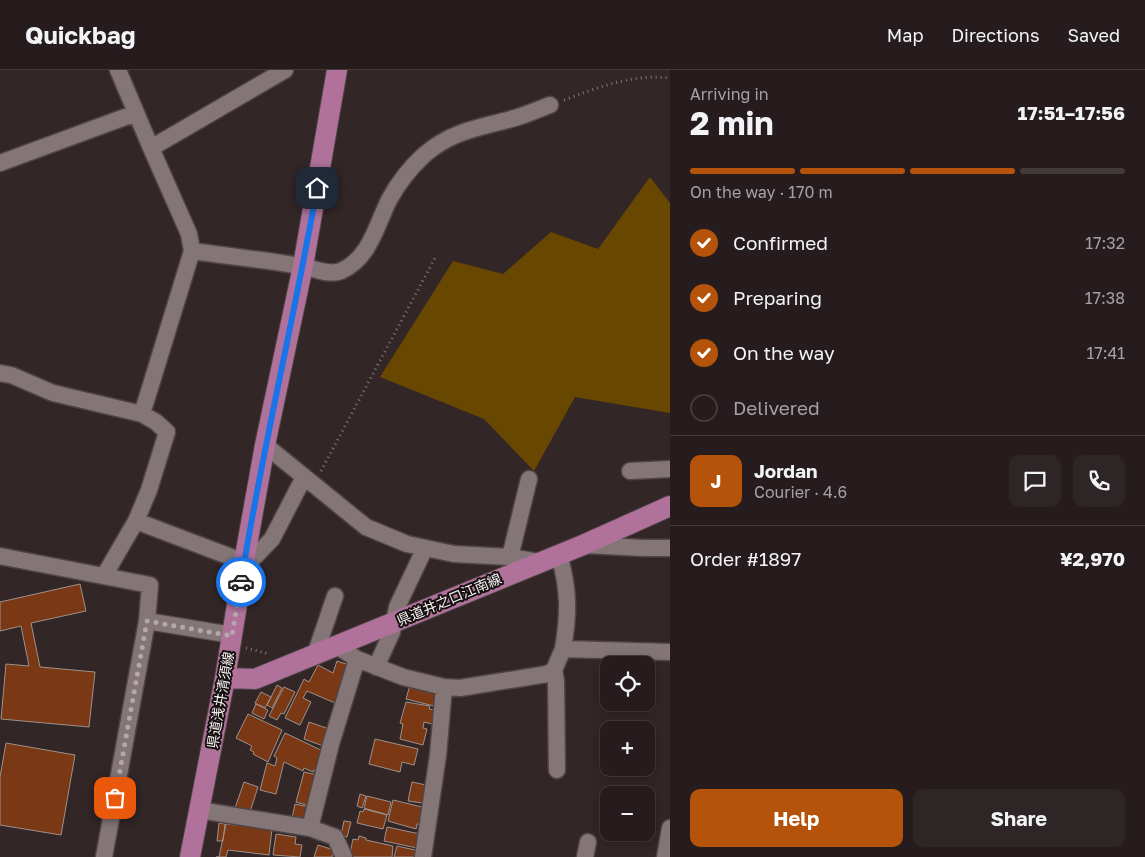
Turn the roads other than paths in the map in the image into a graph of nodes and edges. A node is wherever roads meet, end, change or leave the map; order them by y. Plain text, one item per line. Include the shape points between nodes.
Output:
1 (118, 70) edge
2 (285, 70) edge
3 (337, 70) edge
4 (550, 105) road end
5 (136, 113) junction
6 (151, 148) junction
7 (0, 163) edge
8 (192, 251) junction
9 (303, 266) junction
10 (0, 373) edge
11 (142, 414) junction
12 (265, 446) junction
13 (670, 469) edge
14 (630, 471) dead end
15 (309, 480) junction
16 (529, 480) dead end
17 (670, 506) edge
18 (136, 521) junction
19 (583, 545) junction
20 (425, 548) junction
21 (670, 548) edge
22 (559, 554) junction
23 (0, 556) edge
24 (510, 557) junction
25 (539, 562) junction
26 (243, 566) junction
27 (104, 576) junction
28 (335, 596) dead end
29 (147, 621) junction
30 (393, 623) junction
31 (231, 641) junction
32 (337, 646) junction
33 (563, 649) junction
34 (670, 652) edge
35 (315, 655) junction
36 (357, 659) junction
37 (376, 667) junction
38 (554, 670) junction
39 (225, 678) junction
40 (444, 687) junction
41 (557, 770) dead end
42 (200, 810) junction
43 (310, 828) junction
44 (670, 828) edge
45 (104, 857) edge
46 (190, 857) edge
47 (344, 857) edge
48 (423, 857) edge
49 (665, 857) edge

1 - 5 street
2 - 6 street
3 - 9 main road, 県道浅井清須線
4 - 9 street via 445,139 423,156 390,198 371,243 357,261 340,272
5 - 6 street
5 - 7 street
6 - 8 street via 189,234
8 - 9 street
8 - 11 street
9 - 12 main road, 県道浅井清須線
10 - 11 street via 53,393
11 - 18 street via 167,432
12 - 15 street
12 - 26 main road, 県道浅井清須線
13 - 14 street
15 - 20 street via 366,527
15 - 26 street via 272,539
16 - 24 street
17 - 19 main road, 県道井之口江南線
18 - 26 street
18 - 27 street
19 - 21 street
19 - 22 main road, 県道井之口江南線
20 - 24 street via 454,554
20 - 30 street via 397,607
22 - 25 main road, 県道井之口江南線
22 - 33 street via 568,598
23 - 27 street
24 - 25 street
25 - 30 main road, 県道井之口江南線
26 - 31 main road, 県道浅井清須線
27 - 29 street via 150,585
28 - 35 street
29 - 31 street
29 - 45 street
30 - 32 main road, 県道井之口江南線
30 - 37 street
31 - 39 main road, 県道浅井清須線
32 - 35 main road, 県道井之口江南線
32 - 36 street
33 - 34 street
33 - 38 street
35 - 39 main road, 県道井之口江南線 via 255,679
36 - 37 street
36 - 43 street
37 - 40 street
38 - 40 street via 536,677 460,688
38 - 41 street
39 - 42 main road, 県道浅井清須線
40 - 48 street
42 - 43 street
42 - 46 main road, 県道浅井清須線
43 - 47 street via 335,837
44 - 49 street

